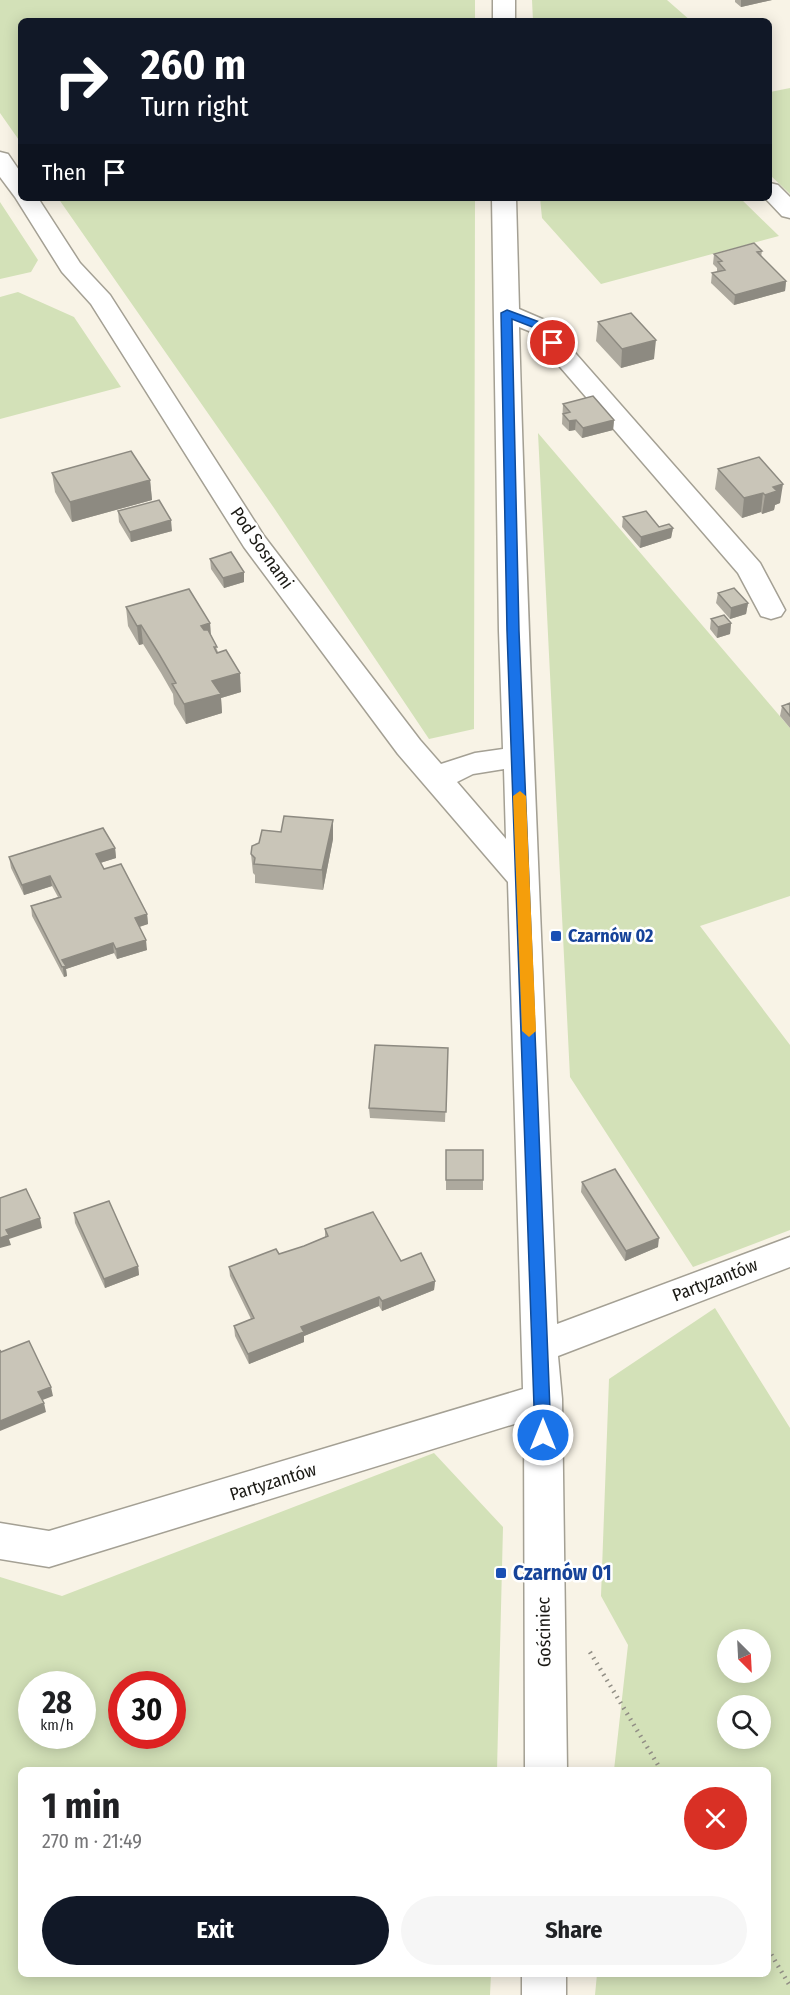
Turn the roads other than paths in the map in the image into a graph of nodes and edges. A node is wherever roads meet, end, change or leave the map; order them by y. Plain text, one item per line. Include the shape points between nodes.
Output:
1 (504, 0) edge
2 (504, 18) edge
3 (0, 159) edge
4 (18, 186) edge
5 (772, 192) edge
6 (28, 201) edge
7 (504, 201) edge
8 (790, 211) edge
9 (507, 313) junction
10 (771, 610) dead end
11 (518, 757) junction
12 (437, 782) junction
13 (523, 879) junction
14 (790, 1252) edge
15 (540, 1347) junction
16 (543, 1399) junction
17 (0, 1541) edge
18 (546, 1767) edge
19 (544, 1977) edge
20 (544, 1995) edge

1 - 2 street
3 - 4 street
5 - 8 street
6 - 12 street, Pod Sosnami via 71,267 101,300 255,541
7 - 9 street, Gościniec
9 - 10 street via 538,326 750,569
9 - 11 street, Gościniec
11 - 12 street via 463,766 444,774
11 - 13 street, Gościniec
12 - 13 street, Pod Sosnami
13 - 15 street, Gościniec
14 - 15 street, Partyzantów
15 - 16 street, Gościniec
16 - 17 street, Partyzantów via 49,1549
16 - 18 street, Gościniec
19 - 20 street

